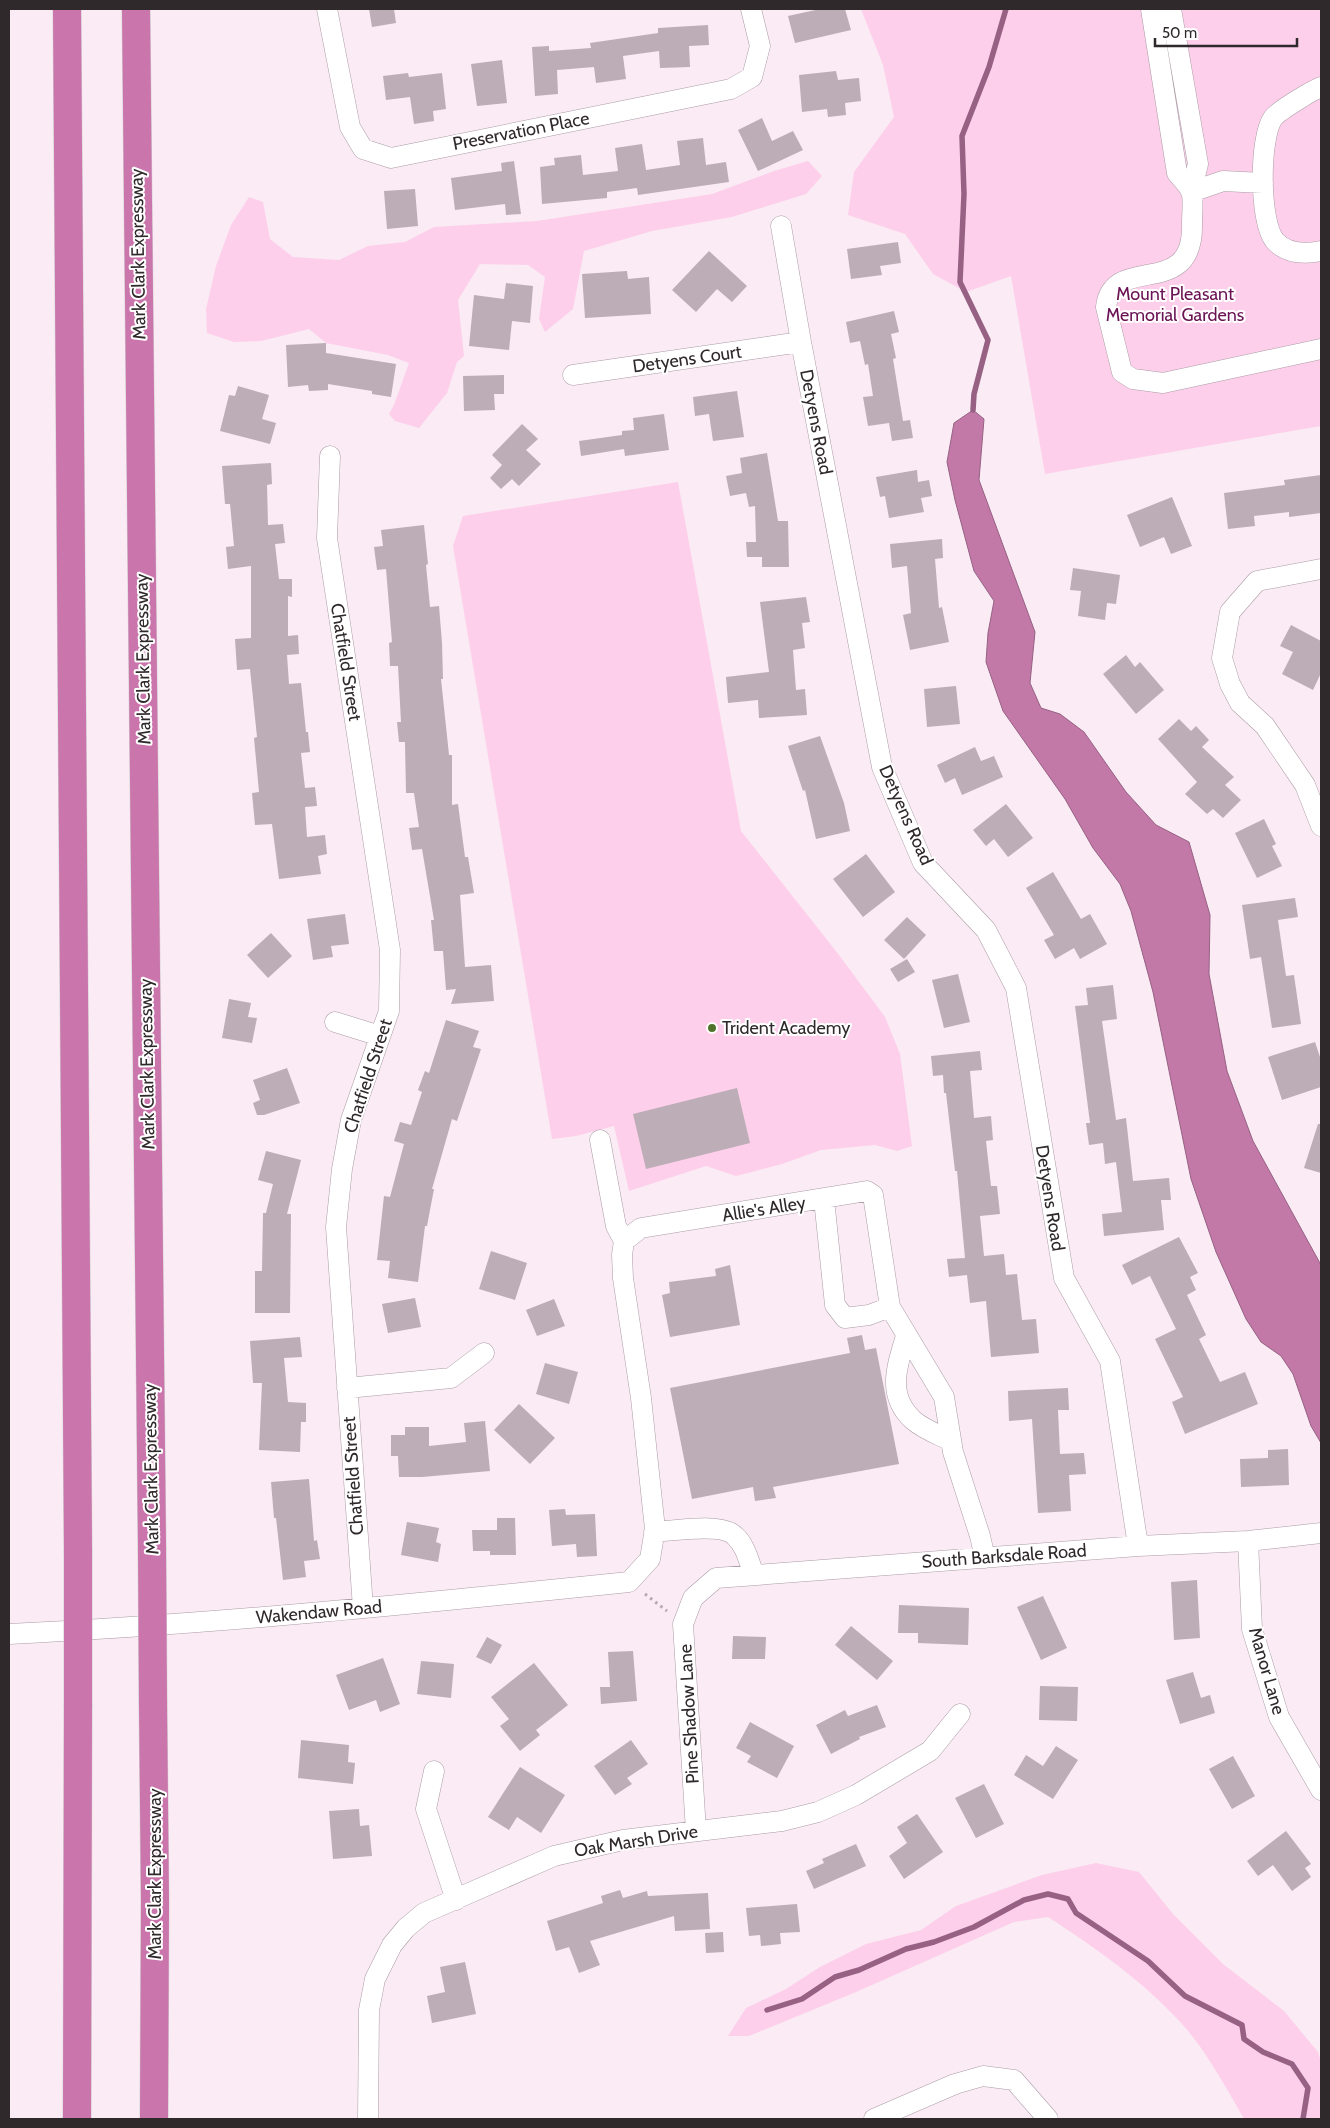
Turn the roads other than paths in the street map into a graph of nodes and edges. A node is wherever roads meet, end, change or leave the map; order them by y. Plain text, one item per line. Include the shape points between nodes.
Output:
1 (67, 9) edge
2 (136, 9) edge
3 (147, 9) edge
4 (327, 9) edge
5 (751, 9) edge
6 (1151, 9) edge
7 (1171, 9) edge
8 (1321, 87) edge
9 (136, 160) junction
10 (1263, 183) junction
11 (1192, 192) junction
12 (781, 226) dead end
13 (1321, 250) edge
14 (801, 342) junction
15 (1321, 349) edge
16 (573, 375) dead end
17 (330, 456) dead end
18 (1321, 569) edge
19 (1321, 826) edge
20 (335, 1022) dead end
21 (380, 1036) junction
22 (600, 1140) dead end
23 (824, 1199) junction
24 (624, 1241) junction
25 (890, 1307) junction
26 (906, 1336) junction
27 (484, 1353) dead end
28 (347, 1388) junction
29 (951, 1441) junction
30 (654, 1532) junction
31 (1321, 1533) edge
32 (1248, 1541) junction
33 (1138, 1546) junction
34 (985, 1558) junction
35 (754, 1575) junction
36 (693, 1598) joint
37 (363, 1608) junction
38 (9, 1634) edge
39 (960, 1714) dead end
40 (434, 1771) dead end
41 (1321, 1790) edge
42 (696, 1831) junction
43 (456, 1900) junction
44 (77, 2119) edge
45 (154, 2119) edge
46 (368, 2119) edge
47 (874, 2119) edge
48 (1048, 2119) edge

1 - 44 highway, bridge via 78,1551
2 - 9 highway, Mark Clark Expressway
3 - 9 highway
4 - 5 street, Preservation Place via 350,127 362,149 391,158 731,89 752,78 760,46
6 - 11 street via 1177,173
7 - 11 street via 1198,164
8 - 10 street via 1273,117 1264,148
9 - 45 highway, Mark Clark Expressway, bridge via 152,1548
10 - 11 street via 1223,181
10 - 13 street via 1268,226 1276,242 1299,253
11 - 15 street via 1193,229 1190,251 1183,260 1172,268 1122,281 1107,296 1106,306 1122,372 1132,379 1163,383
12 - 14 street, Detyens Road
14 - 16 street, Detyens Court
14 - 33 street, Detyens Road via 882,767 923,863 986,930 1016,988 1064,1278 1110,1361
17 - 21 street, Chatfield Street via 327,538 390,950 389,1011
18 - 19 street via 1257,581 1230,612 1222,658 1240,703 1265,726 1305,785
20 - 21 street
21 - 28 street, Chatfield Street via 351,1120 336,1227
22 - 24 street via 616,1226
23 - 24 street, Allie's Alley via 641,1228
23 - 25 street, Allie's Alley via 867,1191 872,1195
23 - 25 street via 835,1305 845,1318 869,1315
24 - 30 street via 624,1278 641,1398
25 - 26 street, Allie's Alley
26 - 29 street, Allie's Alley via 944,1397
26 - 29 street via 895,1375 899,1403 914,1421
27 - 28 street via 451,1378
28 - 37 street, Chatfield Street
29 - 34 street, Allie's Alley
30 - 35 street via 714,1528 734,1534 746,1552
30 - 37 street, Wakendaw Road via 650,1559 629,1582
31 - 32 street, South Barksdale Road
32 - 33 street, South Barksdale Road
32 - 41 street, Manor Lane via 1252,1629 1279,1718
33 - 34 street, South Barksdale Road
34 - 35 street, South Barksdale Road
35 - 36 street, South Barksdale Road via 716,1578
36 - 42 street, Pine Shadow Lane via 683,1624
37 - 38 street, Wakendaw Road
39 - 42 street, Oak Marsh Drive via 930,1751 841,1802 782,1822
40 - 43 street via 426,1809
42 - 43 street, Oak Marsh Drive via 623,1840 554,1856
43 - 46 street, Oak Marsh Drive via 424,1912 397,1939 382,1962 369,2010
47 - 48 street via 955,2084 983,2076 1014,2080

